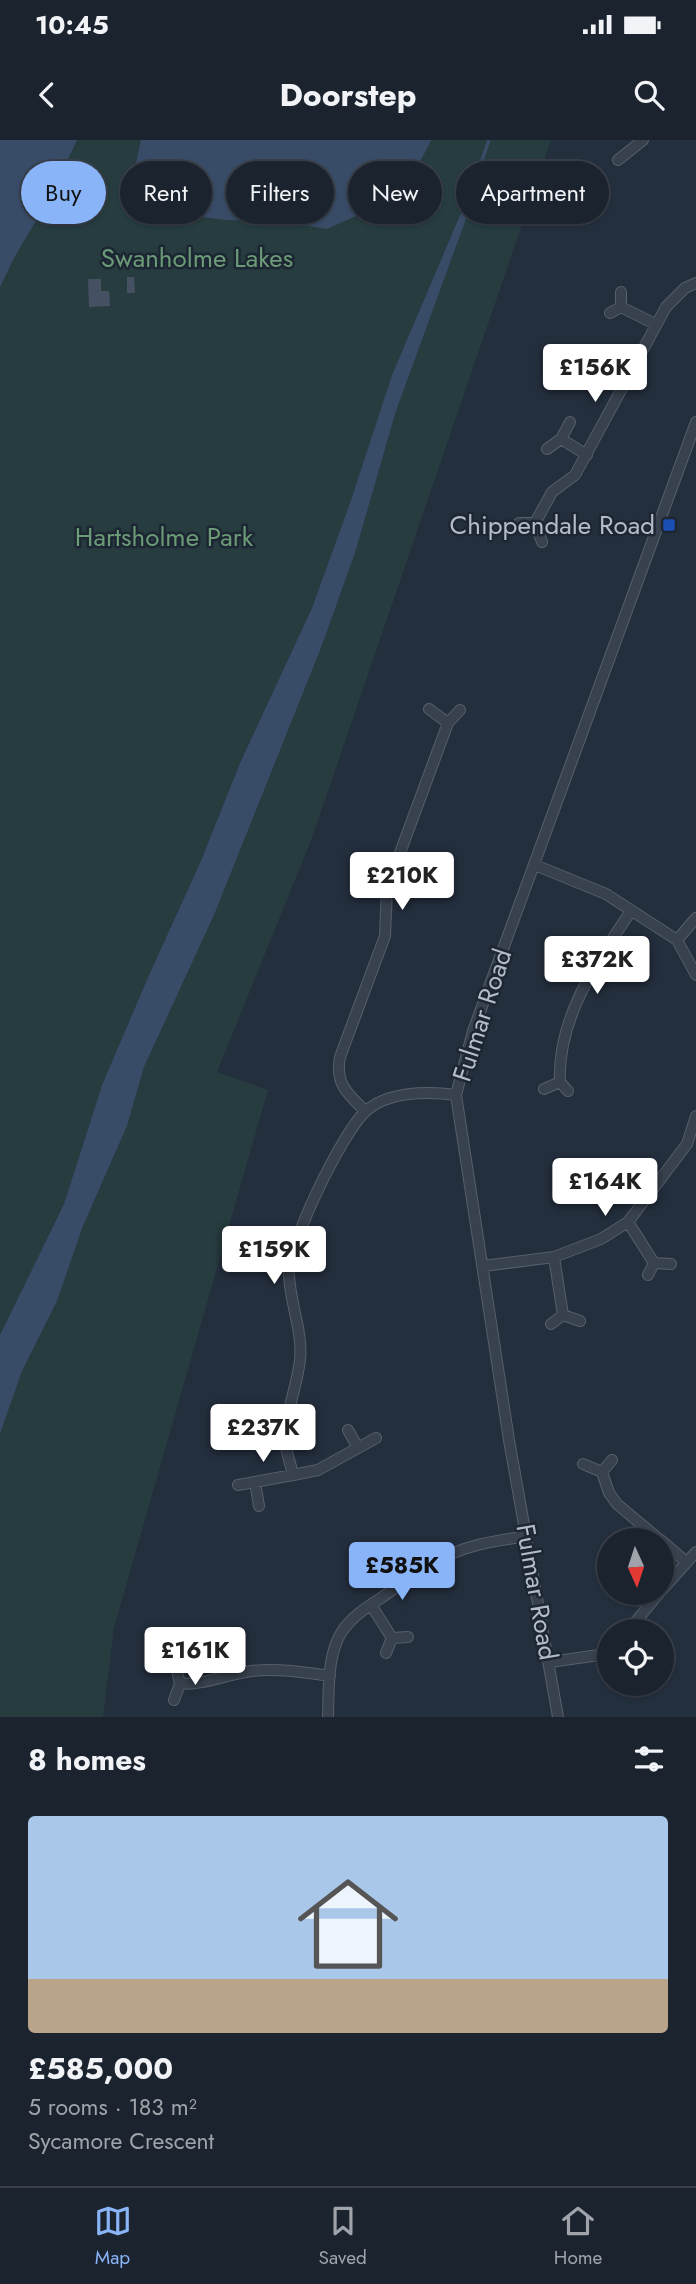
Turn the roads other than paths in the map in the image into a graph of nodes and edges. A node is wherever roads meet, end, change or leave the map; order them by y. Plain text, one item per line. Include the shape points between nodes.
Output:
1 (643, 140) edge
2 (618, 160) dead end
3 (696, 283) edge
4 (621, 292) dead end
5 (621, 307) junction
6 (610, 313) dead end
7 (655, 324) junction
8 (570, 422) dead end
9 (696, 422) edge
10 (561, 439) junction
11 (547, 449) dead end
12 (587, 455) junction
13 (519, 523) dead end
14 (535, 523) junction
15 (542, 542) dead end
16 (429, 709) dead end
17 (460, 710) dead end
18 (448, 723) junction
19 (535, 865) junction
20 (631, 911) junction
21 (696, 918) edge
22 (677, 940) junction
23 (696, 975) edge
24 (560, 1082) junction
25 (544, 1089) dead end
26 (568, 1091) dead end
27 (456, 1095) junction
28 (365, 1111) junction
29 (696, 1116) edge
30 (691, 1147) edge
31 (628, 1222) junction
32 (554, 1257) junction
33 (654, 1263) junction
34 (671, 1264) dead end
35 (483, 1266) junction
36 (648, 1275) dead end
37 (563, 1315) junction
38 (580, 1321) dead end
39 (551, 1324) dead end
40 (348, 1430) dead end
41 (376, 1438) dead end
42 (358, 1448) junction
43 (612, 1460) dead end
44 (583, 1464) dead end
45 (602, 1472) junction
46 (293, 1475) junction
47 (255, 1482) junction
48 (238, 1485) dead end
49 (259, 1506) dead end
50 (646, 1528) edge
51 (527, 1536) junction
52 (674, 1552) edge
53 (696, 1552) edge
54 (685, 1561) junction
55 (674, 1575) edge
56 (371, 1605) junction
57 (649, 1605) edge
58 (638, 1619) edge
59 (408, 1637) dead end
60 (392, 1638) junction
61 (386, 1653) dead end
62 (597, 1654) edge
63 (550, 1662) junction
64 (177, 1671) dead end
65 (330, 1676) junction
66 (180, 1684) junction
67 (174, 1700) dead end
68 (328, 1717) edge
69 (558, 1717) edge

1 - 2 street
3 - 7 street via 685,288
4 - 5 street
5 - 6 street
5 - 7 street
7 - 12 street
8 - 10 street
9 - 19 street, Fulmar Road
10 - 11 street
10 - 12 street
12 - 14 street via 575,475 552,492
13 - 14 street
14 - 15 street
16 - 18 street
17 - 18 street
18 - 28 street via 387,888 385,936 340,1057 340,1083
19 - 20 street via 589,885
19 - 27 street, Fulmar Road via 473,1031
20 - 22 street
20 - 24 street via 580,995 562,1049
21 - 22 street
22 - 23 street
24 - 25 street
24 - 26 street
27 - 28 street via 408,1093
27 - 35 street, Fulmar Road
28 - 46 street via 332,1164 290,1259 288,1274 301,1358 285,1441
29 - 30 street
30 - 31 street
31 - 32 street via 601,1239
31 - 33 street
32 - 35 street
32 - 37 street
33 - 34 street
33 - 36 street
35 - 51 street, Fulmar Road
37 - 38 street
37 - 39 street
40 - 42 street
41 - 42 street
42 - 46 street via 318,1470
43 - 45 street
44 - 45 street
45 - 50 street via 617,1504
46 - 47 street
47 - 48 street
47 - 49 street
51 - 56 street via 475,1545 449,1555
51 - 63 street, Fulmar Road
52 - 54 street
53 - 54 street
54 - 55 street
56 - 60 street
56 - 65 street via 342,1630
57 - 58 street
59 - 60 street
60 - 61 street
62 - 63 street
63 - 69 street, Fulmar Road
64 - 66 street
65 - 66 street via 269,1670
65 - 68 street
66 - 67 street

